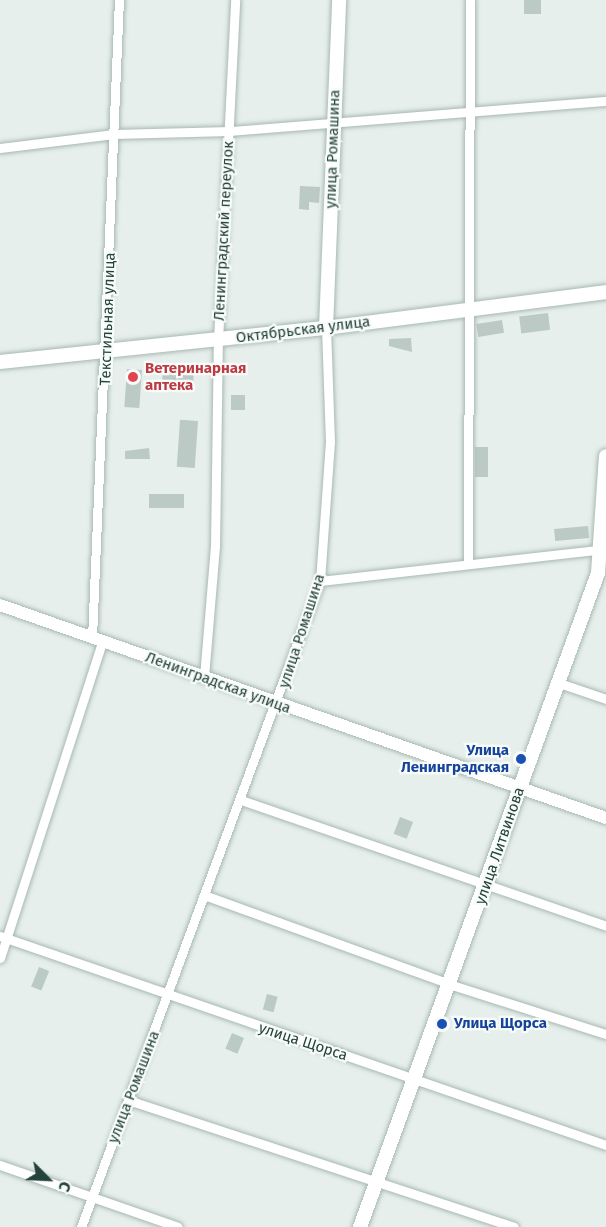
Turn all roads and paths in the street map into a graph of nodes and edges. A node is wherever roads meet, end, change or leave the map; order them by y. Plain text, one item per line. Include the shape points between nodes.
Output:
1 (119, 0) edge
2 (235, 0) edge
3 (339, 0) edge
4 (470, 0) edge
5 (606, 101) edge
6 (469, 111) junction
7 (334, 122) junction
8 (230, 131) junction
9 (114, 134) junction
10 (0, 148) edge
11 (606, 292) edge
12 (470, 308) junction
13 (326, 328) junction
14 (218, 340) junction
15 (108, 351) junction
16 (0, 362) edge
17 (606, 456) edge
18 (604, 549) edge
19 (468, 564) junction
20 (602, 574) edge
21 (320, 581) junction
22 (0, 606) edge
23 (97, 640) junction
24 (204, 677) junction
25 (559, 683) junction
26 (606, 699) edge
27 (278, 704) junction
28 (519, 789) junction
29 (241, 800) junction
30 (606, 818) edge
31 (486, 887) junction
32 (204, 895) junction
33 (606, 926) edge
34 (4, 938) edge
35 (0, 958) edge
36 (452, 985) junction
37 (168, 999) junction
38 (606, 1034) edge
39 (416, 1078) junction
40 (128, 1100) junction
41 (606, 1145) edge
42 (0, 1165) edge
43 (377, 1182) junction
44 (92, 1197) junction
45 (81, 1227) edge
46 (178, 1227) edge
47 (360, 1227) edge
48 (514, 1227) edge

1 - 9 street, Текстильная улица
2 - 8 street, Ленинградский переулок
3 - 7 main road, улица Ромашина
4 - 6 street
5 - 6 street
6 - 7 street
6 - 12 street
7 - 8 street
7 - 13 main road, улица Ромашина
8 - 9 street
8 - 14 street, Ленинградский переулок
9 - 10 street
9 - 15 street, Текстильная улица
11 - 12 main road, Октябрьская улица
12 - 13 main road, Октябрьская улица
12 - 19 street
13 - 14 main road, Октябрьская улица
13 - 21 street, улица Ромашина via 330,442
14 - 15 main road, Октябрьская улица
14 - 24 street, Ленинградский переулок via 215,546
15 - 16 main road, Октябрьская улица
15 - 23 street, Текстильная улица
17 - 18 main road, улица Литвинова
18 - 19 street
18 - 20 main road, улица Литвинова
19 - 21 street
20 - 25 main road, улица Литвинова
21 - 27 street, улица Ромашина
22 - 23 street, Ленинградская улица
23 - 24 street, Ленинградская улица
23 - 34 street, Текстильная улица
24 - 27 street, Ленинградская улица
25 - 26 street
25 - 28 main road, улица Литвинова
27 - 28 street, Ленинградская улица
27 - 29 street, улица Ромашина
28 - 30 street, Ленинградская улица
28 - 31 main road, улица Литвинова
29 - 31 street
29 - 32 street, улица Ромашина
31 - 33 street
31 - 36 main road, улица Литвинова
32 - 36 street
32 - 37 street, улица Ромашина
34 - 35 street, Текстильная улица
34 - 37 street, улица Щорса
36 - 38 street
36 - 39 main road, улица Литвинова
37 - 39 street, улица Щорса
37 - 40 street, улица Ромашина
39 - 41 street, улица Щорса
39 - 43 main road, улица Литвинова
40 - 43 street
40 - 44 street, улица Ромашина
42 - 44 street
43 - 47 main road, улица Литвинова
43 - 48 street
44 - 45 street, улица Ромашина
44 - 46 street

